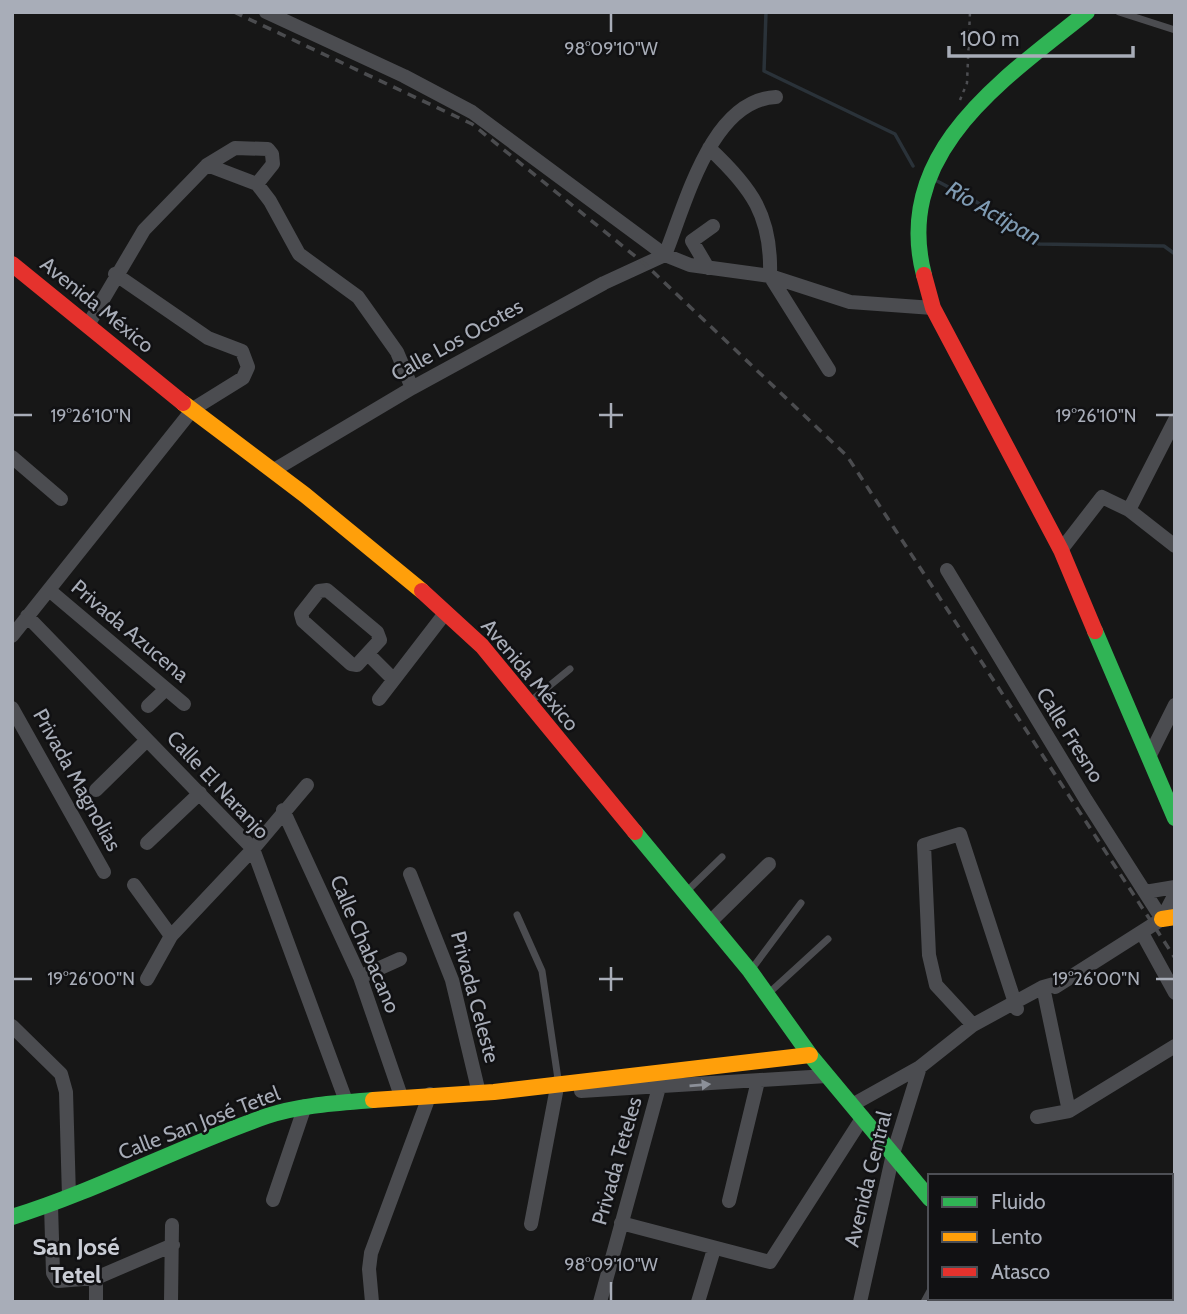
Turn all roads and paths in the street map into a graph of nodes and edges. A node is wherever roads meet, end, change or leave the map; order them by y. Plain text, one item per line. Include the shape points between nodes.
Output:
1 (265, 12) edge
2 (970, 12) edge
3 (1087, 12) edge
4 (1119, 12) edge
5 (1175, 30) edge
6 (776, 97) dead end
7 (956, 108) dead end
8 (709, 148) junction
9 (207, 165) junction
10 (257, 184) junction
11 (713, 226) dead end
12 (665, 255) junction
13 (12, 264) edge
14 (708, 268) junction
15 (116, 274) junction
16 (770, 276) junction
17 (933, 308) junction
18 (88, 325) junction
19 (829, 370) dead end
20 (412, 388) junction
21 (193, 409) junction
22 (1175, 420) edge
23 (12, 457) edge
24 (274, 470) junction
25 (61, 499) dead end
26 (1129, 510) junction
27 (1175, 546) edge
28 (1061, 550) junction
29 (947, 570) dead end
30 (49, 590) junction
31 (446, 612) junction
32 (27, 616) junction
33 (12, 636) edge
34 (368, 654) junction
35 (570, 669) dead end
36 (393, 679) junction
37 (166, 689) junction
38 (379, 699) dead end
39 (529, 703) junction
40 (184, 704) dead end
41 (1175, 705) edge
42 (148, 706) dead end
43 (12, 708) edge
44 (147, 740) junction
45 (1150, 754) junction
46 (307, 785) dead end
47 (96, 790) dead end
48 (200, 793) junction
49 (284, 810) junction
50 (1175, 818) edge
51 (147, 843) dead end
52 (253, 849) junction
53 (722, 857) dead end
54 (769, 864) dead end
55 (104, 872) dead end
56 (410, 874) dead end
57 (134, 885) dead end
58 (1175, 887) edge
59 (1145, 892) junction
60 (684, 894) junction
61 (1175, 894) edge
62 (801, 903) dead end
63 (517, 915) dead end
64 (1168, 918) edge
65 (709, 923) junction
66 (1142, 933) junction
67 (171, 936) junction
68 (828, 939) dead end
69 (401, 959) dead end
70 (750, 971) junction
71 (360, 977) junction
72 (147, 979) dead end
73 (1044, 990) junction
74 (1175, 993) edge
75 (767, 995) junction
76 (1016, 1005) junction
77 (973, 1025) junction
78 (12, 1027) edge
79 (952, 1042) junction
80 (1175, 1045) edge
81 (810, 1055) junction
82 (920, 1067) junction
83 (827, 1076) junction
84 (661, 1081) junction
85 (758, 1081) junction
86 (558, 1086) junction
87 (479, 1093) junction
88 (430, 1094) junction
89 (401, 1096) junction
90 (346, 1101) junction
91 (305, 1106) junction
92 (858, 1111) junction
93 (1069, 1111) junction
94 (1037, 1117) dead end
95 (893, 1154) junction
96 (69, 1197) junction
97 (928, 1197) edge
98 (273, 1200) dead end
99 (729, 1201) dead end
100 (51, 1205) junction
101 (12, 1217) edge
102 (621, 1223) junction
103 (531, 1224) dead end
104 (172, 1225) dead end
105 (173, 1245) junction
106 (714, 1248) junction
107 (96, 1278) junction
108 (96, 1302) edge
109 (171, 1302) edge
110 (372, 1302) edge
111 (600, 1302) edge
112 (698, 1302) edge
113 (860, 1302) edge

1 - 12 street via 472,112
2 - 7 path via 967,83
3 - 17 street via 976,105 941,145 920,198 916,223 921,278
4 - 5 lane
6 - 8 street via 757,98 728,119
8 - 12 street
8 - 16 street via 731,169 763,213 771,246
9 - 10 street
9 - 10 street via 235,148 268,149 273,164
9 - 15 street via 144,230
10 - 20 street via 299,254 358,297 397,352
11 - 14 street via 692,241
12 - 14 street
12 - 20 street, Calle Los Ocotes via 604,283
13 - 18 street, Avenida México
14 - 16 street
15 - 18 street
15 - 21 street via 208,338 242,351 248,367 243,378
16 - 17 street via 850,302
16 - 19 street
17 - 28 street
18 - 21 street, Avenida México
20 - 24 street, Calle Los Ocotes
21 - 24 street, Avenida México
21 - 30 street
22 - 26 street
23 - 25 street
24 - 31 street, Avenida México
26 - 27 street
26 - 28 street via 1102,497
28 - 45 street
29 - 59 street, Calle Fresno
30 - 32 street
30 - 37 street, Privada Azucena
31 - 36 street
31 - 39 street, Avenida México via 482,646
32 - 33 street
32 - 44 street, Calle El Naranjo
34 - 34 street via 380,640 377,632 327,590 319,591 301,614 303,621 351,664 357,665
34 - 36 street
35 - 39 lane
36 - 38 street
37 - 40 street, Privada Azucena
37 - 42 street
39 - 60 street, Avenida México
41 - 45 street
43 - 55 street, Privada Magnolias
44 - 47 street
44 - 48 street, Calle El Naranjo
45 - 50 street
46 - 49 street
48 - 51 street
48 - 52 street, Calle El Naranjo
49 - 52 street
49 - 71 street, Calle Chabacano
52 - 67 street
52 - 90 street, Calle El Naranjo
53 - 60 lane
54 - 65 street
56 - 87 street, Privada Celeste via 453,980
57 - 67 street
58 - 59 street
59 - 64 street, Calle Fresno
60 - 65 street, Avenida México
61 - 64 street, Avenida Central
62 - 70 lane
63 - 86 lane via 542,971
64 - 66 street, Avenida Central
65 - 70 street, Avenida México
66 - 73 street, Avenida Central
66 - 74 street
67 - 72 street
68 - 75 lane
69 - 71 street
70 - 75 street, Avenida México
71 - 89 street, Calle Chabacano
73 - 76 street, Avenida Central
73 - 93 street
75 - 81 street, Avenida México
76 - 77 street, Avenida Central
76 - 77 street via 960,834 924,845 929,955 936,985
76 - 79 street, Avenida Central
77 - 79 street, Avenida Central
78 - 96 street via 61,1074 66,1091
79 - 82 street, Avenida Central
80 - 93 street
81 - 83 street, Avenida México
81 - 84 street, Calle San José Tetel
82 - 92 street, Avenida Central
82 - 95 street, Avenida Central
83 - 85 street, Calle San José Tetel
83 - 92 street, Avenida México
84 -> 85 street, Calle San José Tetel
84 - 86 street, Calle San José Tetel
84 - 102 street, Privada Teteles
85 - 99 street
86 - 87 street, Calle San José Tetel
86 - 103 street
87 - 88 street, Calle San José Tetel
88 - 89 street, Calle San José Tetel
88 - 110 street via 371,1253
89 - 90 street, Calle San José Tetel
90 - 91 street, Calle San José Tetel
91 - 96 street, Calle San José Tetel via 268,1116
91 - 98 street
92 - 95 street, Avenida México
92 - 106 street via 770,1262
93 - 94 street
95 - 97 street, Avenida México
95 - 113 street, Avenida Central
96 - 100 street, Calle San José Tetel
100 - 101 street, Calle San José Tetel
100 - 107 street via 58,1281
102 - 106 street
102 - 111 street, Privada Teteles
104 - 105 street
105 - 107 street
105 - 109 street
106 - 112 street
107 - 108 street

